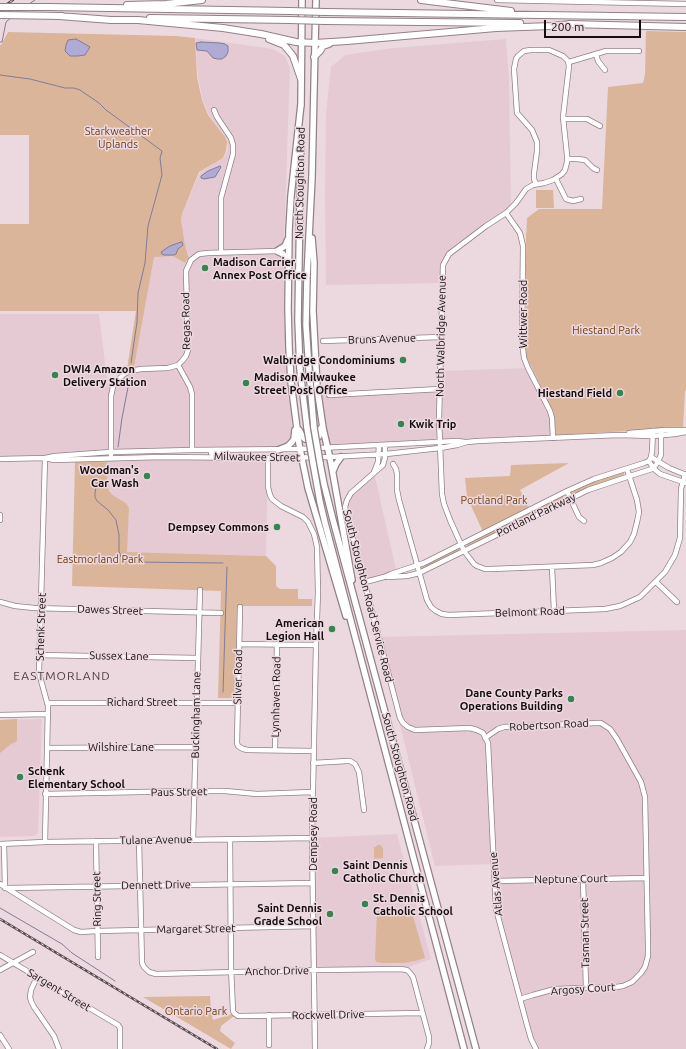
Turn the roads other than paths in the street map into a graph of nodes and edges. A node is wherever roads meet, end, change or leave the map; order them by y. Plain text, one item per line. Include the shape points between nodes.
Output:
1 (202, 0) edge
2 (302, 0) edge
3 (316, 0) edge
4 (421, 0) edge
5 (497, 0) edge
6 (563, 1) edge
7 (686, 4) edge
8 (0, 6) edge
9 (87, 8) junction
10 (0, 15) edge
11 (59, 16) junction
12 (583, 16) junction
13 (686, 17) edge
14 (571, 24) junction
15 (686, 27) edge
16 (243, 31) junction
17 (301, 42) junction
18 (334, 42) junction
19 (315, 43) junction
20 (639, 51) dead end
21 (596, 54) junction
22 (314, 57) junction
23 (568, 62) junction
24 (605, 70) dead end
25 (301, 79) junction
26 (301, 104) junction
27 (214, 110) dead end
28 (563, 119) junction
29 (600, 126) dead end
30 (567, 159) junction
31 (597, 170) dead end
32 (556, 179) junction
33 (536, 184) junction
34 (581, 199) dead end
35 (311, 206) junction
36 (506, 213) junction
37 (289, 230) junction
38 (277, 251) junction
39 (221, 252) junction
40 (288, 274) junction
41 (441, 337) junction
42 (323, 341) dead end
43 (178, 365) junction
44 (440, 389) junction
45 (329, 395) dead end
46 (322, 420) junction
47 (296, 426) junction
48 (686, 431) edge
49 (653, 433) junction
50 (661, 433) junction
51 (553, 438) junction
52 (440, 442) junction
53 (467, 442) junction
54 (379, 445) junction
55 (385, 445) junction
56 (327, 448) junction
57 (440, 448) junction
58 (300, 449) junction
59 (192, 450) junction
60 (246, 450) junction
61 (278, 450) junction
62 (111, 452) junction
63 (379, 454) junction
64 (386, 454) junction
65 (341, 456) junction
66 (158, 457) junction
67 (194, 457) junction
68 (330, 457) junction
69 (45, 458) junction
70 (268, 458) junction
71 (302, 458) junction
72 (0, 459) edge
73 (111, 459) junction
74 (650, 459) junction
75 (658, 462) junction
76 (393, 464) dead end
77 (653, 468) junction
78 (627, 469) junction
79 (333, 471) junction
80 (374, 472) junction
81 (685, 475) edge
82 (630, 476) junction
83 (684, 482) edge
84 (324, 484) joint
85 (316, 485) joint
86 (567, 491) junction
87 (570, 498) junction
88 (0, 515) edge
89 (0, 520) edge
90 (584, 521) dead end
91 (461, 544) junction
92 (464, 551) junction
93 (417, 566) junction
94 (552, 567) junction
95 (419, 573) junction
96 (384, 577) junction
97 (365, 582) junction
98 (656, 582) junction
99 (200, 590) dead end
100 (354, 597) junction
101 (0, 602) edge
102 (677, 602) dead end
103 (240, 607) dead end
104 (41, 608) junction
105 (554, 611) junction
106 (199, 613) junction
107 (221, 613) dead end
108 (239, 644) junction
109 (277, 644) junction
110 (316, 645) junction
111 (40, 655) junction
112 (198, 658) junction
113 (361, 662) junction
114 (47, 702) junction
115 (197, 702) junction
116 (238, 703) junction
117 (48, 714) junction
118 (0, 715) edge
119 (391, 737) junction
120 (485, 738) junction
121 (382, 739) junction
122 (195, 747) junction
123 (47, 748) junction
124 (275, 750) junction
125 (314, 751) junction
126 (313, 763) junction
127 (194, 791) junction
128 (313, 792) junction
129 (45, 794) junction
130 (364, 810) dead end
131 (312, 838) junction
132 (193, 840) junction
133 (230, 840) junction
134 (139, 841) junction
135 (44, 842) junction
136 (96, 842) junction
137 (2, 844) edge
138 (647, 878) junction
139 (583, 879) junction
140 (495, 881) junction
141 (313, 882) junction
142 (0, 884) edge
143 (230, 884) junction
144 (140, 885) junction
145 (97, 886) junction
146 (3, 888) edge
147 (314, 926) junction
148 (231, 928) junction
149 (98, 930) junction
150 (141, 930) junction
151 (33, 952) dead end
152 (0, 955) edge
153 (98, 957) dead end
154 (13, 963) junction
155 (0, 970) edge
156 (314, 970) junction
157 (231, 972) junction
158 (37, 977) junction
159 (586, 988) junction
160 (520, 999) junction
161 (422, 1013) junction
162 (269, 1015) junction
163 (315, 1015) junction
164 (0, 1035) edge
165 (269, 1045) dead end
166 (10, 1049) edge
167 (59, 1049) edge
168 (120, 1049) edge
169 (315, 1049) edge
170 (428, 1049) edge
171 (463, 1049) edge
172 (477, 1049) edge
173 (536, 1049) edge

1 - 9 highway
2 - 17 main road, North Stoughton Road
3 - 19 main road, North Stoughton Road
4 - 12 highway via 508,11
5 - 6 street
6 - 7 street
8 - 9 highway, bridge
9 - 12 highway, bridge
10 - 11 highway
11 - 14 highway, bridge
11 - 16 highway via 163,22
12 - 13 highway
14 - 15 highway
14 - 18 highway
16 - 17 highway
16 - 25 highway via 284,45 293,56
17 - 19 highway
17 - 25 main road, North Stoughton Road
18 - 19 highway
18 - 22 highway via 323,46
19 - 22 main road, North Stoughton Road
20 - 21 street
21 - 23 street
21 - 24 street
22 - 35 main road, North Stoughton Road
23 - 28 street
23 - 33 street via 564,57 549,50 527,50 518,56 514,66 517,112 532,130 537,145 534,173
25 - 26 main road, North Stoughton Road
26 - 37 main road
26 - 85 main road, North Stoughton Road, bridge via 298,314 300,370
27 - 39 street via 233,144 233,154 221,198
28 - 29 street via 587,119
28 - 30 street
30 - 31 street via 585,160
30 - 32 street via 564,172
32 - 33 street, North Walbridge Avenue
32 - 34 street via 565,198 573,201
33 - 36 street, North Walbridge Avenue via 526,189
35 - 46 main road via 314,341
35 - 84 main road, North Stoughton Road, bridge via 306,325 314,428
36 - 41 street, North Walbridge Avenue via 447,256 443,265
36 - 51 street, Wittwer Road via 520,233 523,246 523,354 550,411
37 - 38 main road via 287,243
37 - 40 main road
38 - 39 street
38 - 40 main road via 285,257
39 - 43 street, Regas Road via 202,254 193,259 186,271 188,350 185,359
40 - 47 main road via 289,347
41 - 42 street, Bruns Avenue
41 - 44 street, North Walbridge Avenue
43 - 59 street, Regas Road via 192,394
43 - 62 street via 130,371 115,383 110,396
44 - 45 street
44 - 52 street, North Walbridge Avenue
46 - 47 main road via 320,434 314,440 305,439
46 - 56 main road
47 - 58 main road
47 - 61 main road via 292,442
48 - 50 street, Milwaukee Street via 675,434
49 - 50 street, Milwaukee Street
49 - 51 street, Milwaukee Street
49 - 74 street
50 - 75 street via 661,455
51 - 53 street, Milwaukee Street
52 - 53 street, Milwaukee Street
52 - 55 street, Milwaukee Street
52 - 57 street, North Walbridge Avenue
53 - 57 street, Milwaukee Street
54 - 55 street, Milwaukee Street
54 - 56 street, Milwaukee Street
54 - 63 street
55 - 64 street
56 - 58 street, Milwaukee Street
56 - 68 main road
57 - 64 street, Milwaukee Street
57 - 91 street, North Walbridge Avenue via 444,504
58 - 61 street, Milwaukee Street
58 - 71 main road
59 - 60 street, Milwaukee Street
59 - 62 street, Milwaukee Street
59 - 66 street via 188,454
60 - 61 street, Milwaukee Street
60 - 67 street via 199,453
62 - 69 street, Milwaukee Street
62 - 73 street
63 - 64 street, Milwaukee Street
63 - 65 street, Milwaukee Street
63 - 80 street
64 - 80 street, South Stoughton Road Service Road via 383,466
65 - 68 street, Milwaukee Street
65 - 79 main road
66 - 67 street, Milwaukee Street
66 - 73 street, Milwaukee Street
67 - 70 street, Milwaukee Street
68 - 71 street, Milwaukee Street
68 - 79 main road
69 - 72 street, Milwaukee Street
69 - 73 street, Milwaukee Street
69 - 104 street, Schenk Street
70 - 71 street, Milwaukee Street
70 - 110 street, Dempsey Road via 268,490 272,499 306,520 316,539
71 - 113 main road via 308,488
74 - 75 street
74 - 77 street
74 - 78 street, Portland Parkway via 644,464
75 - 77 street
75 - 81 street
76 - 93 street, Belmont Road via 397,474 399,500
77 - 82 street, Portland Parkway
77 - 83 street via 660,474
78 - 82 street, North Walbridge Avenue
78 - 86 street, Portland Parkway
79 - 100 main road
80 - 97 street, South Stoughton Road Service Road via 351,493 345,507
81 - 83 street, Belmont Road
82 - 87 street, Portland Parkway
82 - 94 street, North Walbridge Avenue via 639,512 630,542 621,552 601,563
83 - 98 street, Belmont Road via 678,546 672,562
84 - 100 main road, South Stoughton Road
85 - 113 main road, South Stoughton Road
86 - 87 street
86 - 91 street, Portland Parkway
87 - 90 street via 579,517
87 - 92 street, Portland Parkway
88 - 89 street
91 - 92 street, North Walbridge Avenue
91 - 93 street, Portland Parkway
92 - 94 street, North Walbridge Avenue via 474,564 485,569
92 - 95 street, Portland Parkway
93 - 95 street, Belmont Road
93 - 96 street, Portland Parkway
94 - 105 street
95 - 96 street, Portland Parkway
95 - 105 street, Belmont Road via 428,602 433,609 442,614
96 - 97 street, Portland Parkway
97 - 120 street, South Stoughton Road Service Road via 402,723 415,730 470,728 477,730
98 - 102 street
98 - 105 street, Belmont Road via 640,597 620,606
99 - 106 street, Buckingham Lane
100 - 119 main road, South Stoughton Road
101 - 104 street, Dawes Street
103 - 108 street, Silver Road
104 - 106 street, Dawes Street
104 - 111 street, Schenk Street
106 - 107 street, Dawes Street
106 - 112 street, Buckingham Lane
108 - 109 street
108 - 116 street, Silver Road
109 - 110 street
109 - 124 street, Lynnhaven Road
110 - 125 street, Dempsey Road
111 - 112 street, Sussex Lane
111 - 114 street, Schenk Street via 39,673
112 - 115 street, Buckingham Lane
113 - 121 main road, South Stoughton Road
114 - 115 street, Richard Street
114 - 117 street, Schenk Street
115 - 116 street, Richard Street
115 - 122 street, Buckingham Lane
116 - 124 street, Silver Road via 239,746 243,750
117 - 118 street
117 - 123 street, Schenk Street
119 - 121 main road
119 - 172 main road, South Stoughton Road
120 - 138 street, Robertson Road via 504,727 596,723 610,729 644,790
120 - 140 street, Atlas Avenue via 489,754
121 - 171 main road, South Stoughton Road
122 - 123 street, Wilshire Lane
122 - 127 street, Buckingham Lane
123 - 129 street, Schenk Street
124 - 125 street
125 - 126 street, Dempsey Road
126 - 128 street, Dempsey Road
126 - 130 street via 350,761 355,764
127 - 128 street, Paus Street via 256,794
127 - 129 street, Paus Street
127 - 132 street, Buckingham Lane
128 - 131 street, Dempsey Road
129 - 135 street, Schenk Street
131 - 133 street, Tulane Avenue
131 - 141 street, Dempsey Road
132 - 133 street, Tulane Avenue
132 - 134 street, Tulane Avenue
133 - 143 street
134 - 136 street, Tulane Avenue
134 - 144 street
135 - 136 street, Tulane Avenue
135 - 137 street, Tulane Avenue
136 - 145 street, Ring Street
137 - 146 street
138 - 139 street, Neptune Court
138 - 159 street, Argosy Court via 648,956 645,967 637,978 623,986
139 - 140 street, Neptune Court
139 - 159 street, Tasman Street
140 - 160 street, Atlas Avenue via 497,911
141 - 143 street, Dennett Drive
141 - 147 street, Dempsey Road
142 - 146 street
143 - 144 street, Dennett Drive
143 - 148 street
144 - 145 street, Dennett Drive
144 - 150 street
145 - 146 street, Dennett Drive
145 - 149 street, Ring Street
146 - 149 street, Margaret Street via 78,932
147 - 148 street, Margaret Street
147 - 156 street, Dempsey Road
148 - 150 street, Margaret Street
148 - 157 street
149 - 150 street, Margaret Street
149 - 153 street, Ring Street
150 - 157 street, Anchor Drive via 142,963 149,972
151 - 154 street
152 - 154 street, Sargent Street
154 - 155 street
154 - 158 street, Sargent Street
156 - 157 street, Anchor Drive
156 - 161 street, Anchor Drive via 406,970 413,977
156 - 163 street, Dempsey Road
157 - 162 street, Rockwell Drive via 234,1013 238,1016
158 - 167 street via 31,990 31,1001 54,1036
158 - 168 street, Sargent Street via 118,1026
159 - 160 street, Argosy Court via 555,989
160 - 173 street, Atlas Avenue
161 - 163 street, Rockwell Drive
161 - 170 street via 429,1037
162 - 163 street, Rockwell Drive
162 - 165 street
163 - 169 street, Dempsey Road
164 - 166 street

